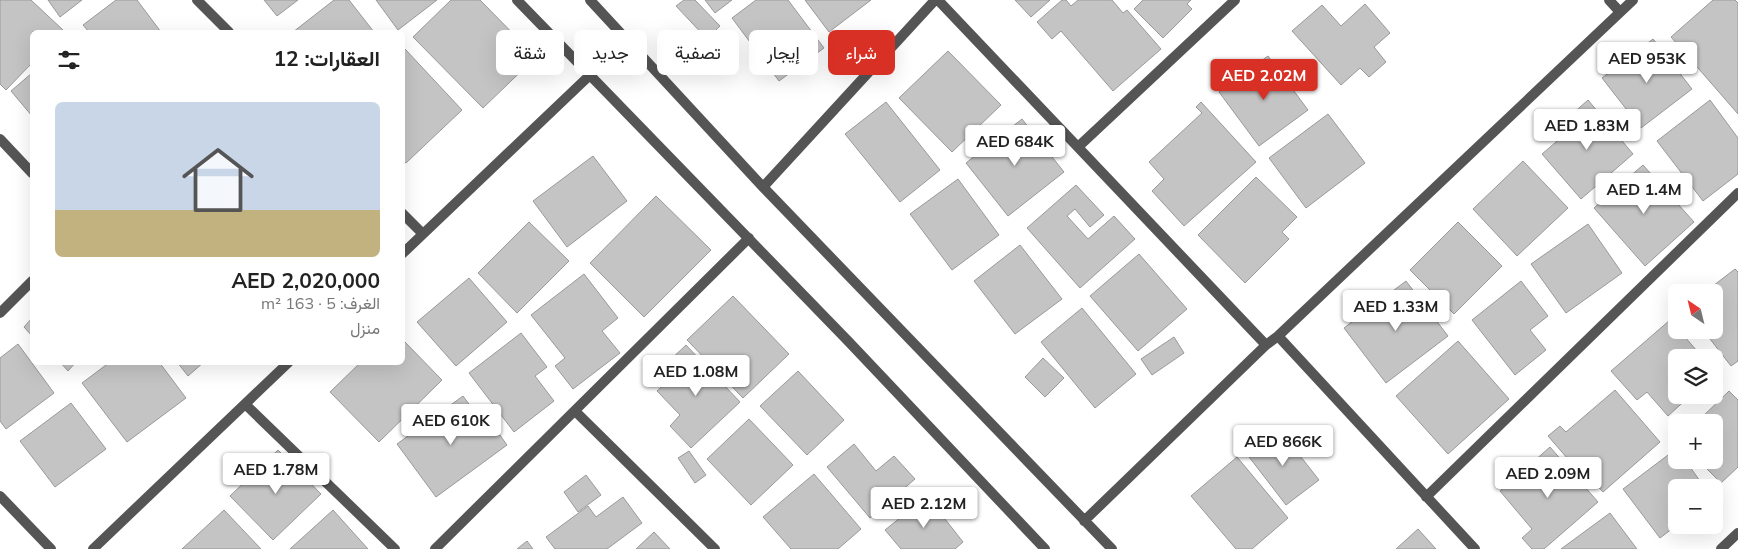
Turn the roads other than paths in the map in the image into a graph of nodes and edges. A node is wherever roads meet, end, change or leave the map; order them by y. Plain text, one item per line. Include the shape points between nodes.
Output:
1 (197, 0) edge
2 (517, 0) edge
3 (590, 0) edge
4 (937, 0) edge
5 (1236, 0) edge
6 (1609, 0) edge
7 (1633, 0) edge
8 (1620, 12) junction
9 (227, 30) edge
10 (574, 59) edge
11 (590, 75) joint
12 (0, 139) edge
13 (1078, 147) junction
14 (30, 171) edge
15 (763, 187) junction
16 (1738, 193) edge
17 (405, 216) edge
18 (423, 234) junction
19 (749, 238) junction
20 (405, 251) edge
21 (30, 283) edge
22 (0, 313) edge
23 (1278, 336) junction
24 (1266, 345) junction
25 (286, 365) edge
26 (245, 404) junction
27 (575, 411) junction
28 (0, 496) edge
29 (1426, 497) junction
30 (1084, 521) junction
31 (1738, 533) edge
32 (51, 549) edge
33 (93, 549) edge
34 (395, 549) edge
35 (435, 549) edge
36 (715, 549) edge
37 (1045, 549) edge
38 (1112, 549) edge
39 (1475, 549) edge
40 (1721, 549) edge

1 - 9 street
2 - 10 street
3 - 15 street
4 - 13 street
4 - 15 street
5 - 13 street
6 - 8 street
7 - 8 street
8 - 23 street
11 - 18 street
11 - 19 street
12 - 14 street
13 - 24 street
15 - 30 street
16 - 29 street
17 - 18 street
18 - 20 street
19 - 27 street
19 - 37 street
21 - 22 street
23 - 24 street
23 - 29 street
24 - 30 street
25 - 26 street
26 - 33 street
26 - 34 street
27 - 35 street
27 - 36 street
28 - 32 street
29 - 39 street
30 - 38 street
31 - 40 street

